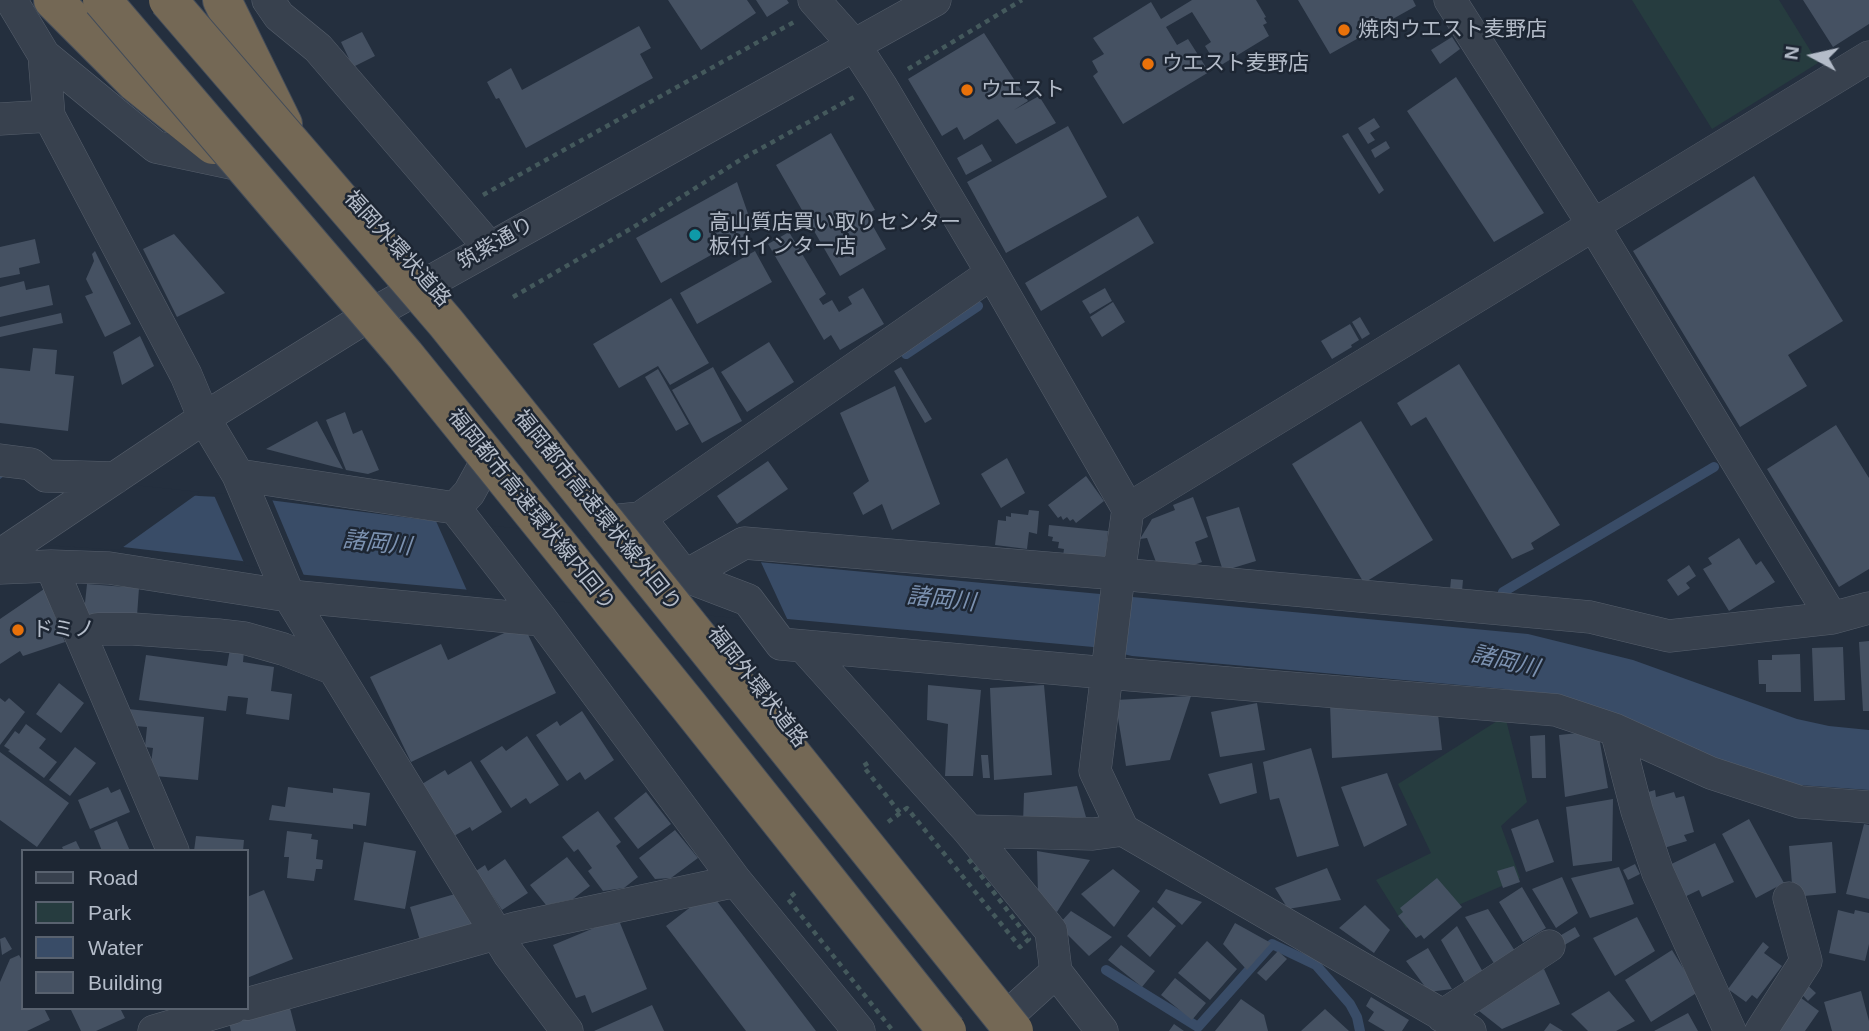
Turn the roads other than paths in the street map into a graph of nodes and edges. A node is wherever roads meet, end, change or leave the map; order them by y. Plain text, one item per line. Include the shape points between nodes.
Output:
1 (11, 0) edge
2 (53, 0) edge
3 (94, 0) edge
4 (102, 0) edge
5 (168, 0) edge
6 (175, 0) edge
7 (222, 0) edge
8 (268, 0) edge
9 (935, 0) edge
10 (1450, 0) edge
11 (817, 4) edge
12 (855, 46) junction
13 (44, 55) junction
14 (1869, 57) edge
15 (49, 116) junction
16 (0, 119) edge
17 (284, 127) junction
18 (237, 164) junction
19 (1594, 226) junction
20 (489, 247) junction
21 (992, 273) junction
22 (430, 282) junction
23 (365, 318) junction
24 (204, 418) junction
25 (490, 454) junction
26 (0, 460) edge
27 (114, 479) junction
28 (239, 481) junction
29 (455, 508) junction
30 (1128, 509) junction
31 (630, 519) junction
32 (2, 558) edge
33 (51, 566) junction
34 (1119, 574) junction
35 (685, 576) junction
36 (289, 596) junction
37 (1869, 608) edge
38 (1832, 618) junction
39 (542, 620) junction
40 (80, 634) junction
41 (803, 646) junction
42 (334, 669) junction
43 (1107, 673) junction
44 (1616, 730) junction
45 (1869, 807) edge
46 (1123, 830) junction
47 (969, 831) junction
48 (172, 849) edge
49 (736, 881) junction
50 (1789, 898) dead end
51 (499, 934) junction
52 (1549, 946) dead end
53 (1056, 972) junction
54 (248, 1004) edge
55 (222, 1010) edge
56 (1441, 1016) junction
57 (160, 1022) edge
58 (1019, 1024) edge
59 (567, 1031) edge
60 (859, 1031) edge
61 (946, 1031) edge
62 (1102, 1031) edge
63 (1470, 1031) edge
64 (1730, 1031) edge
65 (1761, 1031) edge

1 - 13 street
2 - 18 highway via 136,83
3 - 18 highway
4 - 61 highway, 福岡都市高速環状線内回り, bridge via 405,355
5 - 58 highway, 福岡都市高速環状線外回り, bridge via 446,323
6 - 17 highway, 福岡外環状道路
7 - 17 highway
8 - 20 street via 279,16 318,48
9 - 12 street, 筑紫通り
10 - 19 street
11 - 12 street
12 - 20 street, 筑紫通り
12 - 21 street
13 - 15 street
13 - 18 street via 156,147
14 - 19 street
15 - 16 street
15 - 24 street via 186,375
17 - 22 highway, 福岡外環状道路
18 - 23 highway
19 - 30 street
19 - 38 street
20 - 22 street, 筑紫通り
21 - 30 street
21 - 31 street
22 - 23 street, 筑紫通り
22 - 31 highway, 福岡外環状道路
23 - 24 street, 筑紫通り
23 - 25 highway
24 - 27 street, 筑紫通り
24 - 28 street
25 - 29 street via 469,493
25 - 61 highway via 648,660
26 - 27 street via 30,464 46,476
27 - 32 street, 筑紫通り
28 - 29 street
28 - 36 street
29 - 39 street
30 - 34 street
31 - 35 street
31 - 58 highway, 福岡外環状道路
32 - 33 street
33 - 36 street via 109,568
33 - 40 street
34 - 35 street via 744,543
34 - 38 street via 1590,617 1669,636
34 - 43 street
35 - 41 street via 748,600 781,644
36 - 39 street
36 - 42 street
37 - 38 street
39 - 49 street
40 - 42 street via 132,629 231,636
40 - 48 street
41 - 43 street
41 - 47 street
42 - 51 street
43 - 44 street via 1556,710
43 - 46 street via 1095,771
44 - 45 street via 1711,773 1800,802
44 - 64 street via 1658,873
46 - 47 street via 1093,834
46 - 56 street
47 - 53 street via 1051,931
49 - 51 street
49 - 60 street
50 - 65 street via 1807,961
51 - 54 street
51 - 59 street
52 - 56 street
53 - 58 street
53 - 62 street
55 - 57 street
56 - 63 street

